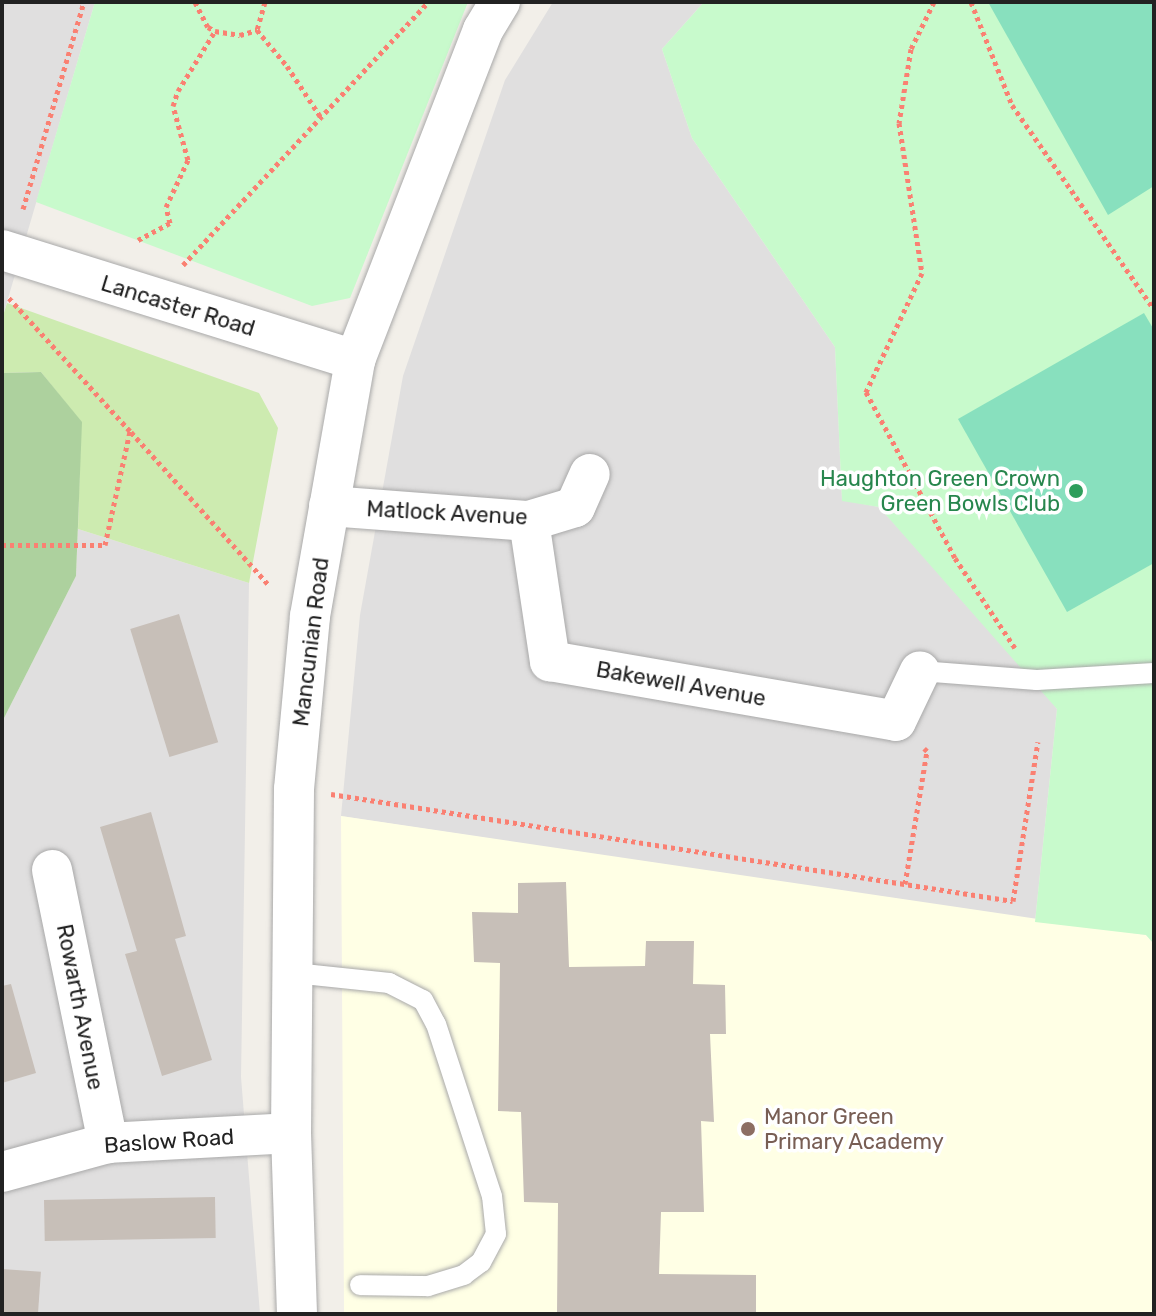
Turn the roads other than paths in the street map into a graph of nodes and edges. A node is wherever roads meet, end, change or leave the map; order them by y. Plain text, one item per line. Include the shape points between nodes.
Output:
1 (500, 2) edge
2 (2, 250) edge
3 (355, 360) junction
4 (590, 474) dead end
5 (329, 506) junction
6 (529, 521) junction
7 (920, 671) joint
8 (1154, 673) edge
9 (52, 870) dead end
10 (294, 973) junction
11 (291, 1133) junction
12 (108, 1143) junction
13 (2, 1172) edge
14 (360, 1285) dead end
15 (297, 1314) edge

1 - 3 street, Mancunian Road via 483,30
2 - 3 street, Lancaster Road
3 - 5 street, Mancunian Road
4 - 6 street, Matlock Avenue via 575,507
5 - 6 street, Matlock Avenue
5 - 10 street, Mancunian Road via 310,616 294,789
6 - 7 street, Bakewell Avenue via 550,661 896,721
7 - 8 lane via 1037,680
9 - 12 street, Rowarth Avenue
10 - 11 street, Mancunian Road
10 - 14 lane via 389,983 423,1000 436,1024 492,1196 496,1234 481,1262 464,1275 428,1286
11 - 12 street, Baslow Road
11 - 15 street, Mancunian Road
12 - 13 street, Baslow Road

